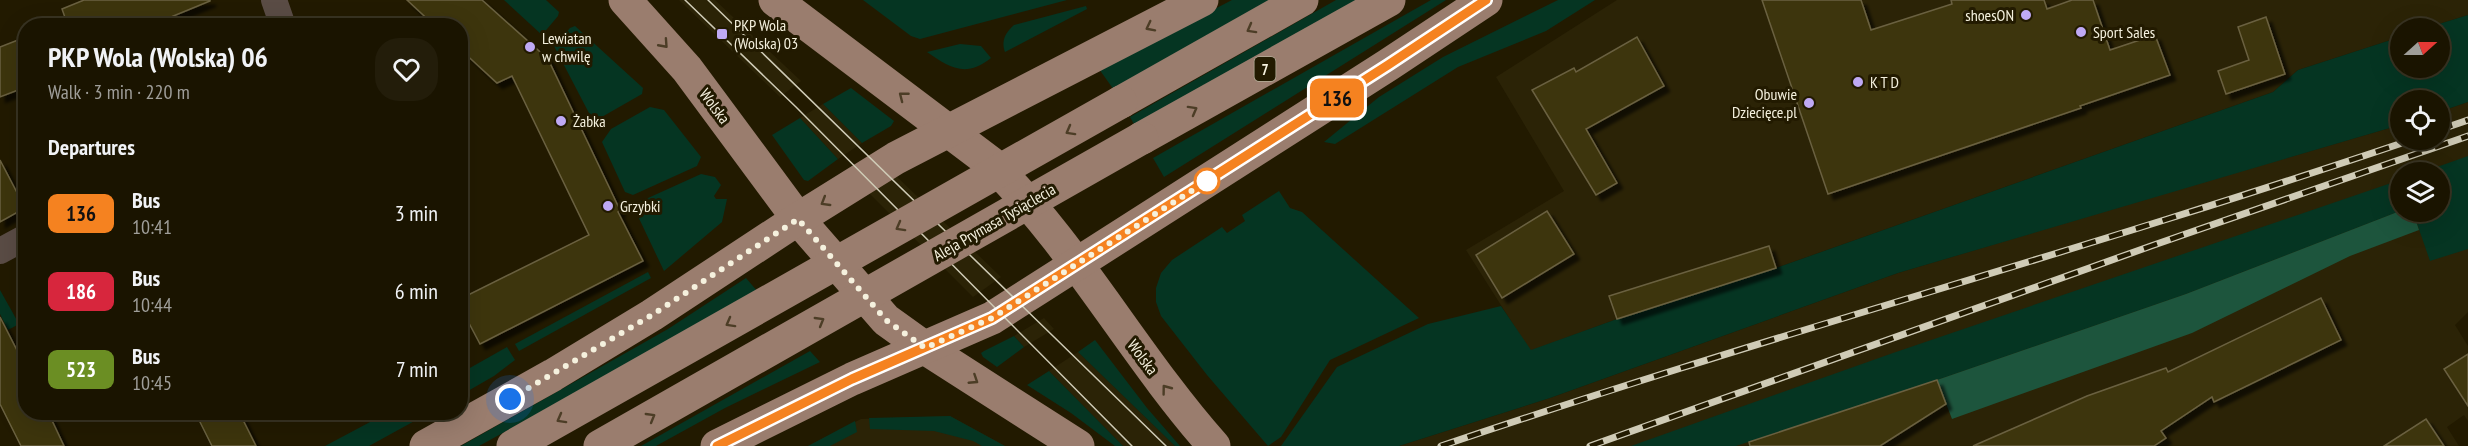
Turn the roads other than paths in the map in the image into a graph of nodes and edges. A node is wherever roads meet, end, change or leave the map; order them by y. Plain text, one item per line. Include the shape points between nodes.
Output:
1 (274, 0) edge
2 (625, 0) edge
3 (775, 0) edge
4 (1202, 0) edge
5 (1302, 0) edge
6 (1389, 0) edge
7 (1486, 0) edge
8 (280, 18) edge
9 (949, 132) junction
10 (798, 219) junction
11 (18, 241) edge
12 (0, 251) edge
13 (1076, 265) junction
14 (925, 348) junction
15 (426, 446) edge
16 (513, 446) edge
17 (600, 446) edge
18 (717, 446) edge
19 (1078, 446) edge
20 (1214, 446) edge

1 - 8 street
2 -> 10 main road, Wolska via 687,69
9 -> 3 main road
4 -> 9 main road
5 -> 16 main road, bridge
17 -> 6 main road, Aleja Prymasa Tysiąclecia / 7, bridge
7 - 13 main road
9 -> 10 main road via 896,158
9 - 13 main road, Wolska via 991,162 1042,218
10 - 14 main road, Wolska via 886,320
10 - 15 main road via 622,333
11 - 12 street
13 - 14 main road via 992,318
20 -> 13 main road, Wolska
14 - 18 main road via 852,379
14 -> 19 main road

